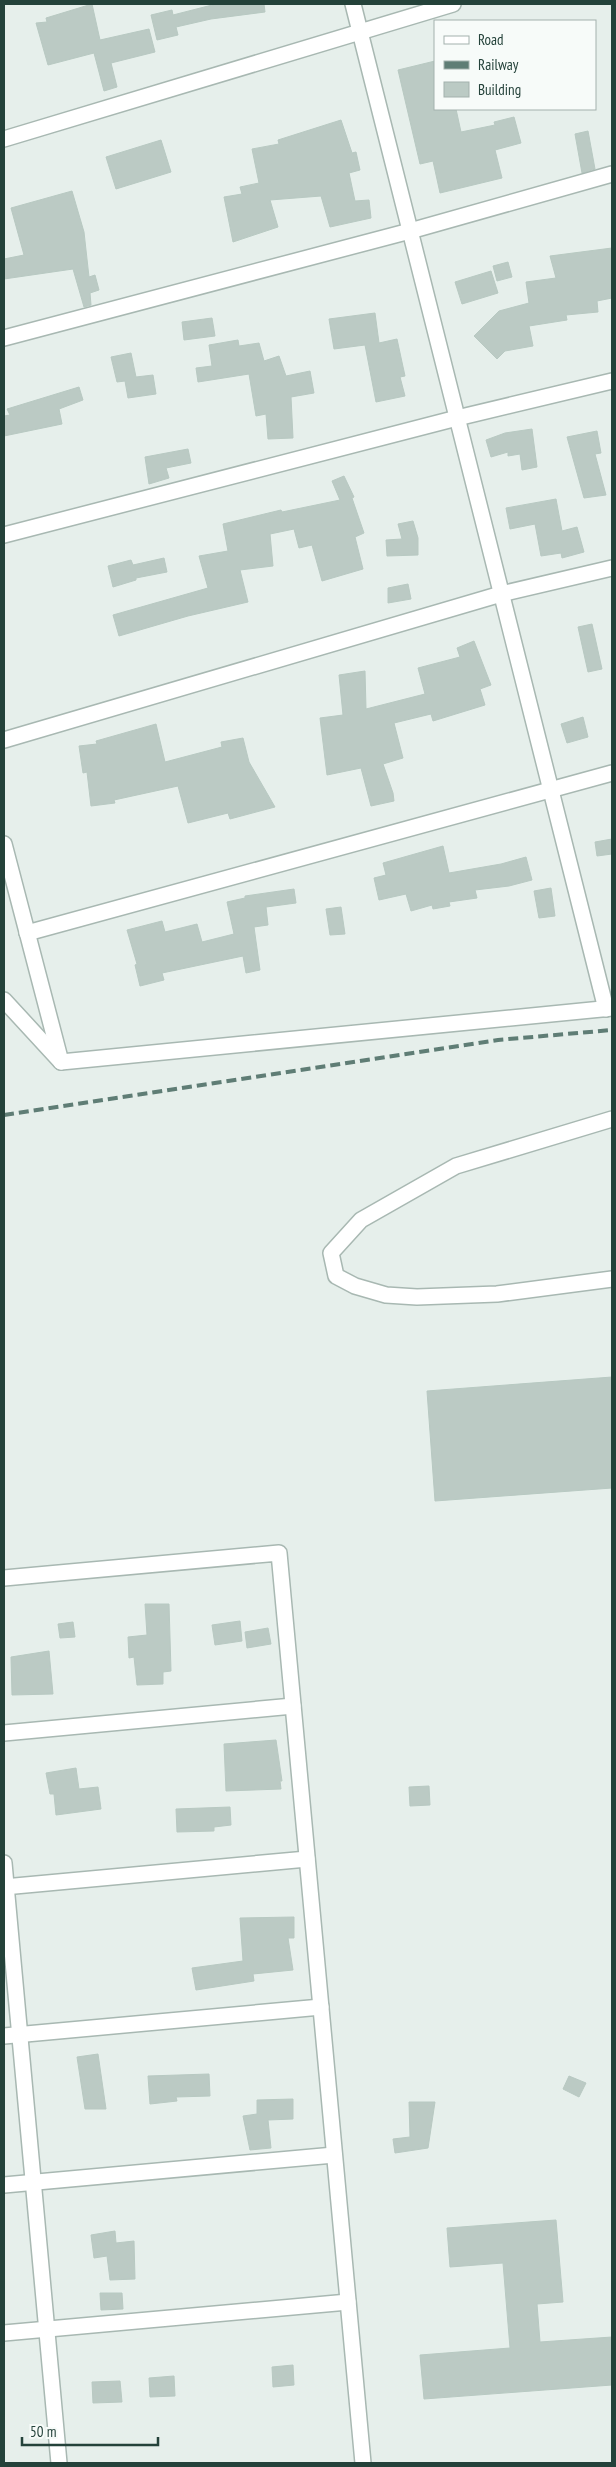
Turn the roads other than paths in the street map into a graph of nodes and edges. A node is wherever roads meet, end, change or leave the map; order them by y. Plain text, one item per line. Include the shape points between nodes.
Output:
1 (353, 4) edge
2 (453, 4) edge
3 (360, 32) junction
4 (4, 139) edge
5 (612, 174) edge
6 (410, 231) junction
7 (4, 338) edge
8 (612, 381) edge
9 (457, 418) junction
10 (4, 535) edge
11 (612, 568) edge
12 (501, 594) junction
13 (4, 740) edge
14 (612, 773) edge
15 (551, 789) junction
16 (4, 844) edge
17 (27, 933) junction
18 (4, 1000) edge
19 (609, 1008) edge
20 (61, 1062) junction
21 (612, 1119) edge
22 (612, 1279) edge
23 (4, 1578) edge
24 (293, 1706) junction
25 (4, 1733) edge
26 (307, 1859) junction
27 (4, 1863) edge
28 (5, 1887) edge
29 (321, 2007) junction
30 (20, 2035) junction
31 (4, 2036) edge
32 (334, 2155) junction
33 (33, 2182) junction
34 (4, 2185) edge
35 (348, 2302) junction
36 (47, 2329) junction
37 (4, 2333) edge
38 (59, 2463) edge
39 (363, 2463) edge

1 - 3 street
2 - 3 street
3 - 4 street
3 - 6 street
5 - 6 street
6 - 7 street
6 - 9 street
8 - 9 street
9 - 10 street
9 - 12 street
11 - 12 street
12 - 13 street
12 - 15 street
14 - 15 street
15 - 17 street
15 - 19 street
16 - 17 street
17 - 20 street
18 - 20 street
19 - 20 street
21 - 22 street via 456,1166 361,1220 332,1252 336,1276 355,1286 386,1295 497,1294
23 - 24 street via 279,1553
24 - 25 street
24 - 26 street
26 - 28 street
26 - 29 street
27 - 28 street
28 - 30 street
29 - 30 street
29 - 32 street
30 - 31 street
30 - 33 street
32 - 33 street
32 - 35 street
33 - 34 street
33 - 36 street
35 - 36 street
35 - 39 street
36 - 37 street
36 - 38 street

